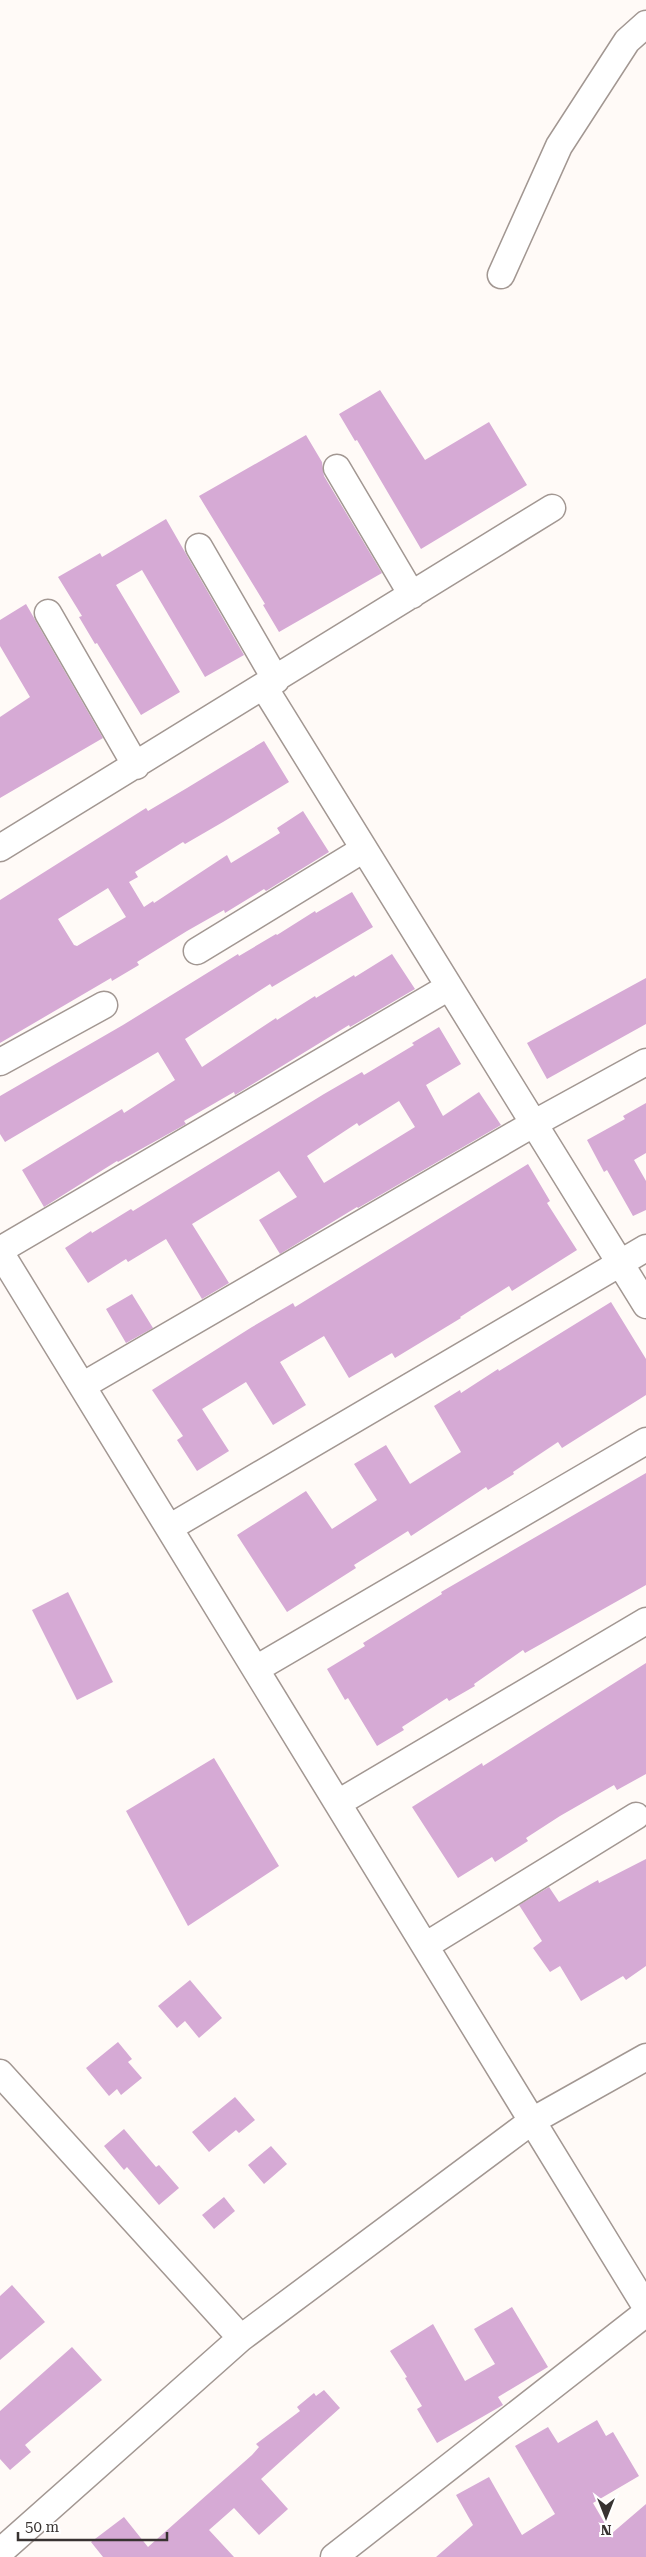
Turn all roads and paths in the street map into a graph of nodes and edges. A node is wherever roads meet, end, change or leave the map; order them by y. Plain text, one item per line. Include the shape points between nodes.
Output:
1 (646, 24) edge
2 (501, 275) dead end
3 (337, 468) dead end
4 (552, 508) dead end
5 (199, 547) dead end
6 (412, 596) junction
7 (48, 613) dead end
8 (270, 684) junction
9 (136, 766) junction
10 (0, 848) edge
11 (364, 849) junction
12 (197, 951) dead end
13 (449, 987) junction
14 (104, 1005) dead end
15 (0, 1062) edge
16 (646, 1062) edge
17 (533, 1124) junction
18 (646, 1248) edge
19 (0, 1251) edge
20 (620, 1262) junction
21 (646, 1305) edge
22 (82, 1386) junction
23 (646, 1441) edge
24 (169, 1528) junction
25 (646, 1621) edge
26 (256, 1669) junction
27 (338, 1803) junction
28 (636, 1816) dead end
29 (425, 1946) junction
30 (646, 2057) edge
31 (0, 2073) edge
32 (532, 2121) junction
33 (646, 2306) edge
34 (646, 2313) edge
35 (241, 2338) junction
36 (0, 2552) edge
37 (334, 2557) edge

1 - 2 street via 627,41 559,146
3 - 6 street
4 - 6 street
5 - 8 street
6 - 8 street
7 - 9 street
8 - 9 street
8 - 11 street
9 - 10 street
11 - 12 street
11 - 13 street
13 - 17 street
13 - 19 street
14 - 15 street
16 - 17 street
17 - 20 street
17 - 22 street
18 - 20 street
19 - 22 street
20 - 21 street
20 - 24 street
22 - 24 street
23 - 26 street
24 - 26 street
25 - 27 street
26 - 27 street
27 - 29 street
28 - 29 street
29 - 32 street
30 - 32 street
31 - 35 street
32 - 33 street
32 - 35 street
34 - 37 street
35 - 36 street

